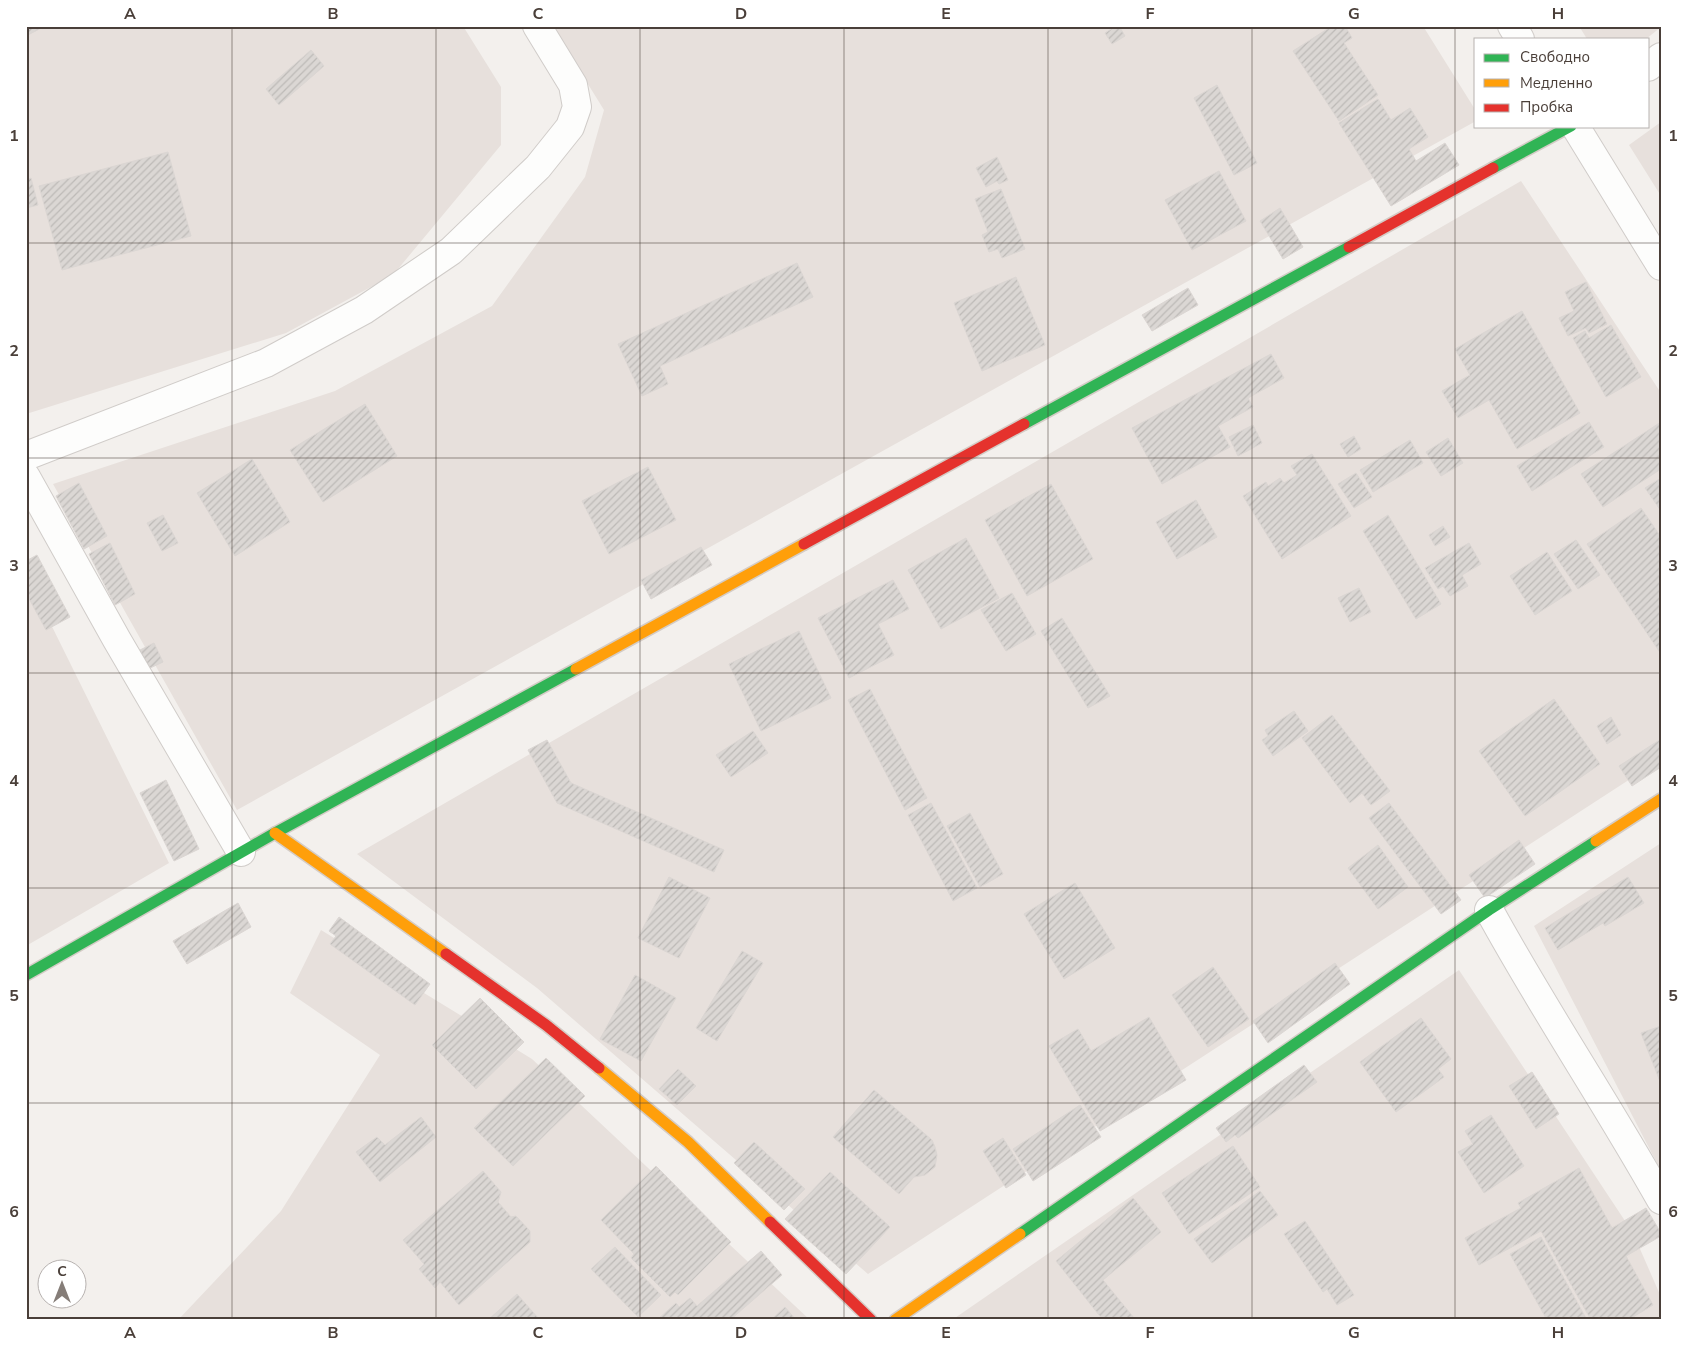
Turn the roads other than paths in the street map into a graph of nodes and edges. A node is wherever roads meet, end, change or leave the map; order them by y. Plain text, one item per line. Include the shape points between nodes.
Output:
1 (537, 26) edge
2 (1512, 26) edge
3 (1519, 38) edge
4 (1661, 57) edge
5 (1650, 65) edge
6 (1567, 128) edge
7 (1576, 128) edge
8 (1661, 266) edge
9 (26, 456) edge
10 (26, 477) edge
11 (1661, 799) edge
12 (275, 833) junction
13 (241, 852) junction
14 (1489, 910) junction
15 (26, 975) edge
16 (1657, 1187) edge
17 (871, 1320) edge
18 (895, 1320) edge

1 - 9 street via 572,86 577,107 570,127 538,167 451,251 364,310 266,363
2 - 3 street
4 - 5 street
6 - 12 street
7 - 8 street
10 - 13 street
11 - 14 street
12 - 13 street
12 - 17 street via 546,1025 688,1142
13 - 15 street
14 - 16 street
14 - 18 street

